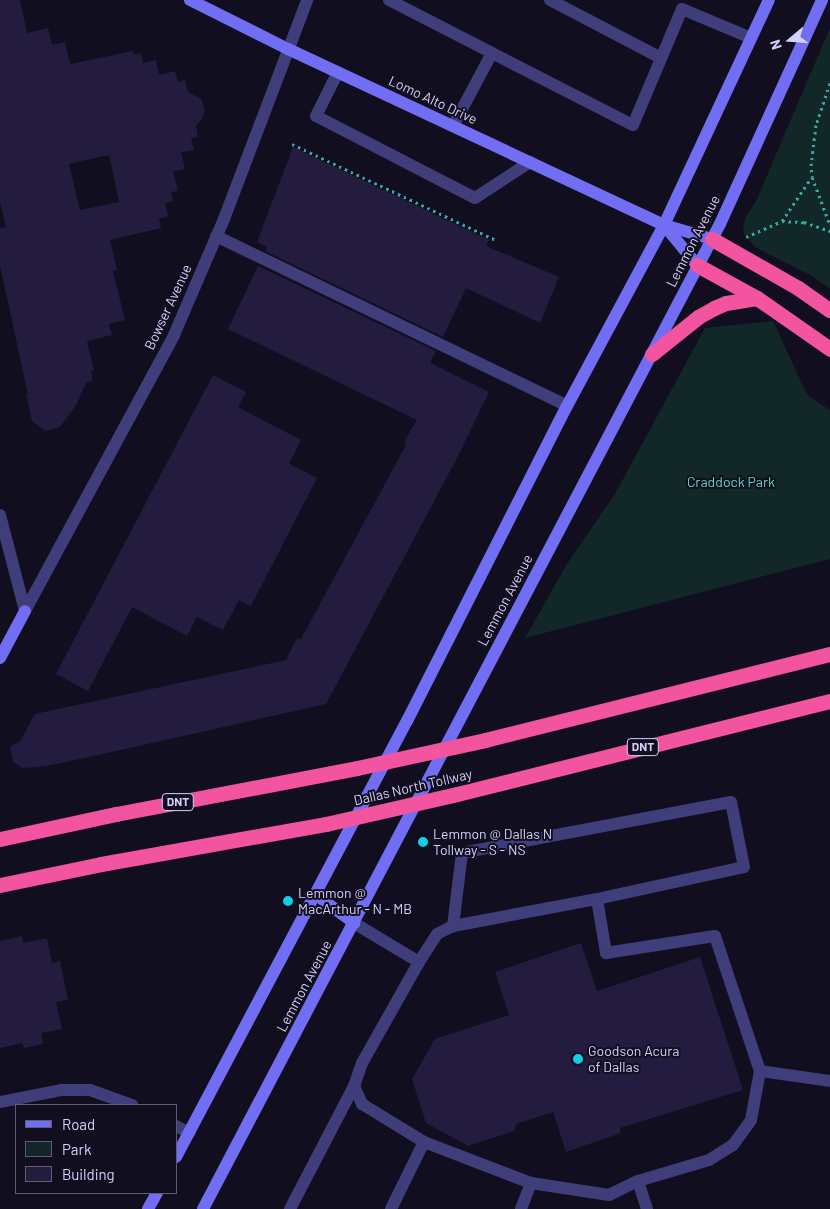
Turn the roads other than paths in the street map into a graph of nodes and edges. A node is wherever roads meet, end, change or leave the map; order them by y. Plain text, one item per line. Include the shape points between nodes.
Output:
1 (190, 0) edge
2 (307, 0) edge
3 (389, 0) edge
4 (550, 0) edge
5 (768, 0) edge
6 (822, 0) edge
7 (685, 5) edge
8 (751, 38) junction
9 (288, 49) junction
10 (492, 53) junction
11 (660, 58) junction
12 (338, 72) junction
13 (453, 126) junction
14 (530, 162) junction
15 (664, 225) junction
16 (216, 236) junction
17 (712, 239) junction
18 (697, 265) junction
19 (757, 298) junction
20 (830, 310) edge
21 (830, 349) edge
22 (652, 354) junction
23 (567, 406) junction
24 (0, 516) edge
25 (25, 611) junction
26 (830, 654) edge
27 (0, 658) edge
28 (830, 701) edge
29 (0, 839) edge
30 (0, 886) edge
31 (315, 894) junction
32 (596, 899) junction
33 (354, 923) junction
34 (453, 926) junction
35 (419, 962) junction
36 (760, 1071) junction
37 (830, 1082) edge
38 (354, 1086) junction
39 (0, 1102) edge
40 (129, 1104) edge
41 (178, 1127) edge
42 (189, 1133) junction
43 (424, 1142) junction
44 (178, 1153) edge
45 (638, 1181) junction
46 (531, 1183) junction
47 (156, 1194) edge
48 (148, 1209) edge
49 (203, 1209) edge
50 (290, 1209) edge
51 (391, 1209) edge
52 (521, 1209) edge
53 (647, 1209) edge

1 - 9 main road, Lomo Alto Drive
2 - 9 street, Bowser Avenue
3 - 10 street
4 - 11 street
5 - 8 main road
6 - 17 main road, Lemmon Avenue
7 - 8 street
7 - 11 street
8 - 15 main road
9 - 12 main road, Lomo Alto Drive
9 - 16 street, Bowser Avenue
10 - 11 street via 633,125
10 - 13 street
12 - 13 main road, Lomo Alto Drive
12 - 14 street via 316,116 475,198
13 - 14 main road, Lomo Alto Drive
14 - 15 main road, Lomo Alto Drive
15 - 17 main road, Lomo Alto Drive
15 - 18 main road, Lomo Alto Drive
15 - 23 main road
16 - 23 street
16 - 25 street, Bowser Avenue via 174,335
17 - 18 main road, Lemmon Avenue
17 - 20 highway
18 - 19 highway
18 - 22 main road, Lemmon Avenue
19 - 21 highway
19 - 22 highway via 714,308
22 - 33 main road, Lemmon Avenue
23 - 31 main road
24 - 25 street
25 - 27 main road
26 - 29 highway, DNT via 484,740
28 - 30 highway, Dallas North Tollway / DNT via 326,824 101,864
31 - 33 main road
31 - 42 main road
32 - 34 street
32 - 34 street via 744,867 731,802 462,853
32 - 36 street via 606,953 715,936
33 - 35 street
33 - 49 main road, Lemmon Avenue
34 - 35 street via 437,934
35 - 38 street via 362,1063
36 - 37 street
36 - 45 street via 751,1120 733,1145 709,1160
38 - 43 street via 362,1104
38 - 50 street
39 - 40 street via 61,1090 90,1090
41 - 42 street
42 - 44 main road
43 - 46 street
43 - 51 street
45 - 46 street via 609,1195
45 - 53 street
46 - 52 street
47 - 48 main road

